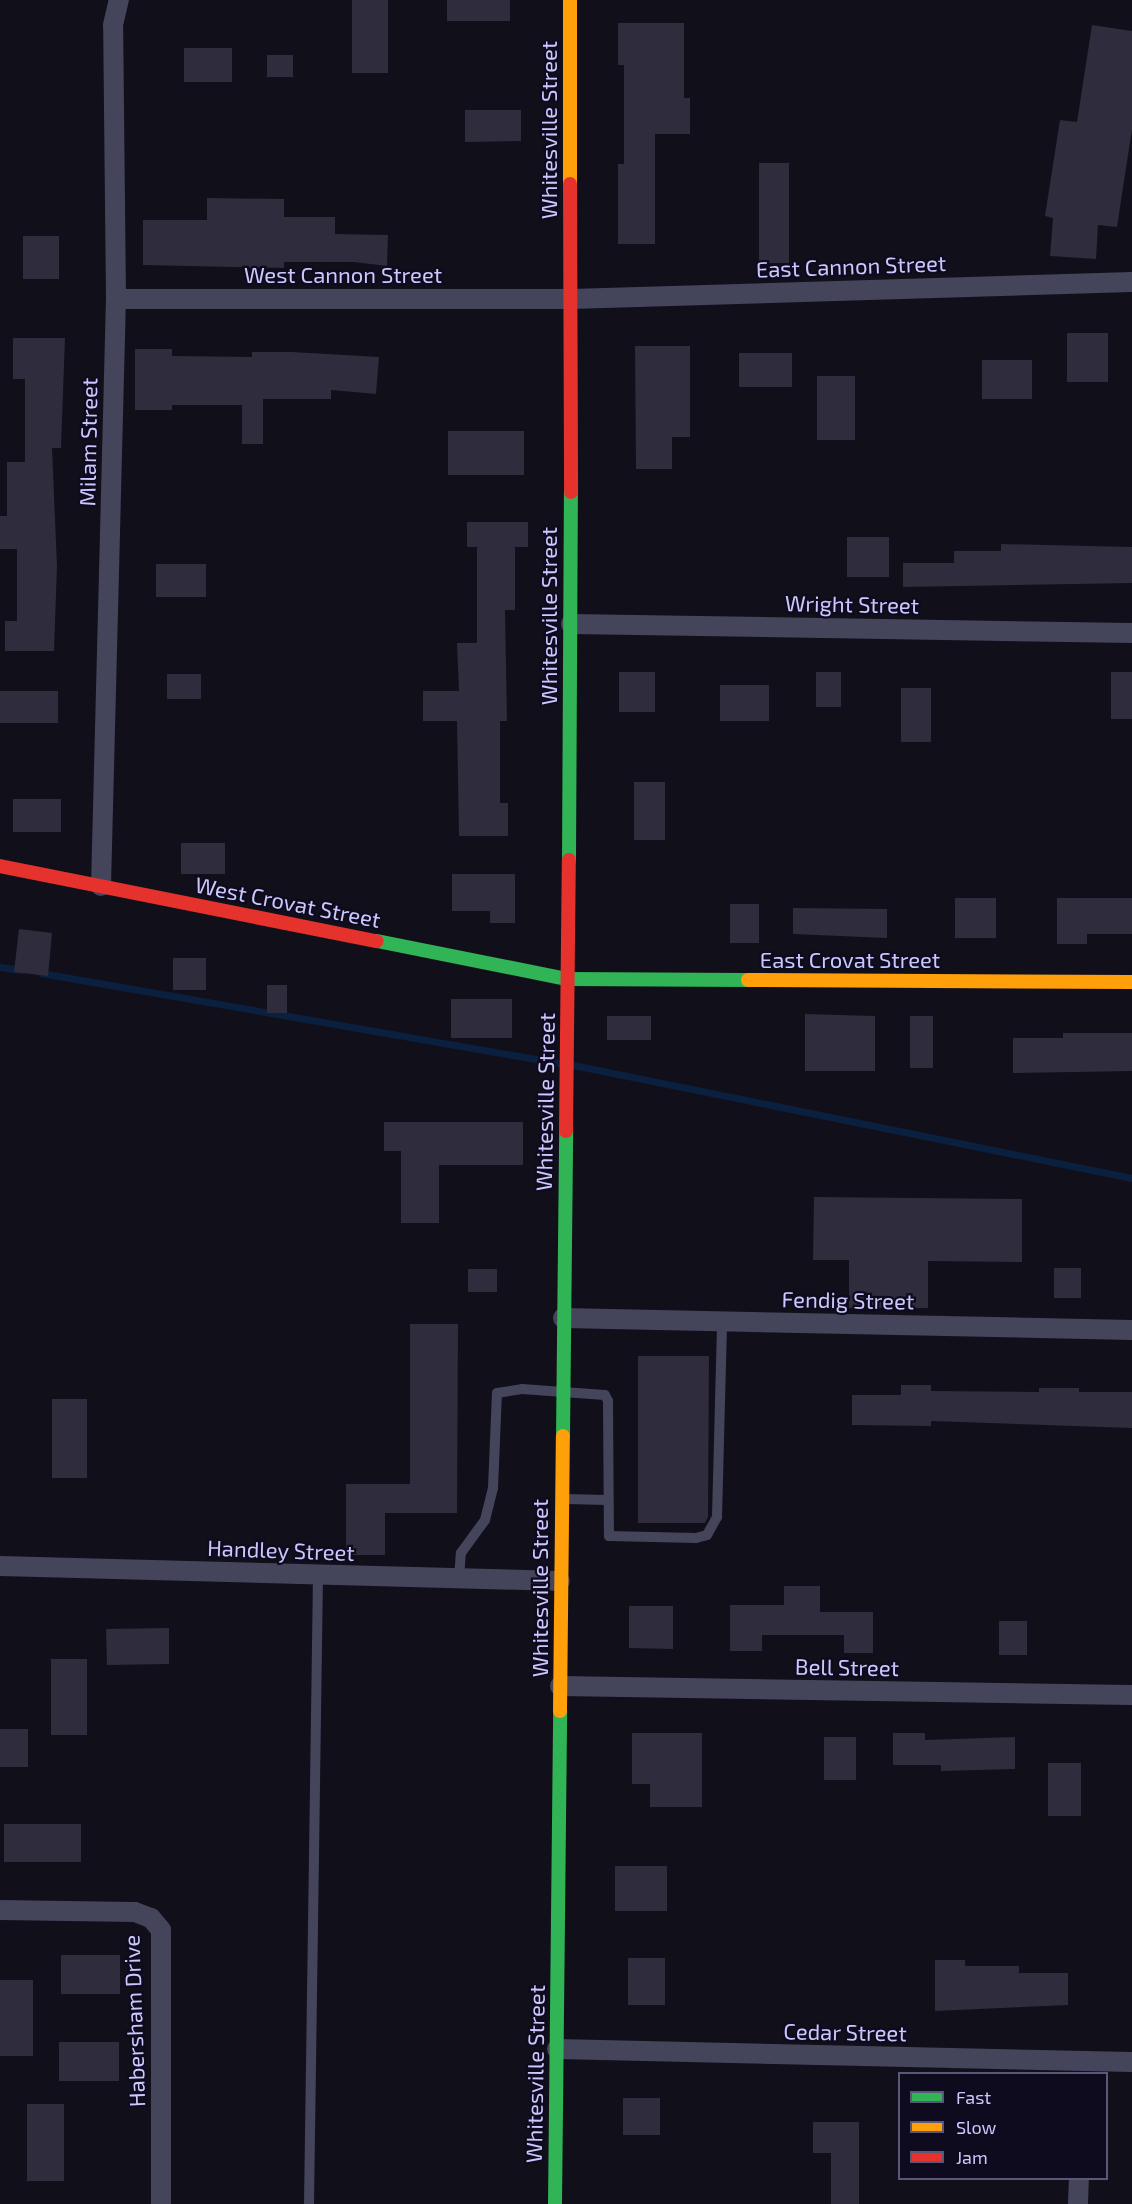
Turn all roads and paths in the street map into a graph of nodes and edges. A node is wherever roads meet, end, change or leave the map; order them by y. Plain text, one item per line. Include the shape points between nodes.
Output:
1 (119, 0) edge
2 (570, 0) edge
3 (1132, 282) edge
4 (116, 299) junction
5 (571, 299) junction
6 (571, 624) junction
7 (1132, 633) edge
8 (0, 866) edge
9 (100, 886) junction
10 (567, 979) junction
11 (1132, 982) edge
12 (563, 1318) junction
13 (722, 1322) junction
14 (1132, 1330) edge
15 (563, 1391) junction
16 (561, 1499) junction
17 (607, 1500) junction
18 (0, 1566) edge
19 (318, 1575) junction
20 (459, 1579) junction
21 (560, 1581) junction
22 (560, 1686) junction
23 (1132, 1695) edge
24 (0, 1910) edge
25 (556, 2049) junction
26 (1132, 2062) edge
27 (1084, 2067) edge
28 (1079, 2180) edge
29 (161, 2204) edge
30 (309, 2204) edge
31 (555, 2204) edge
32 (1078, 2204) edge

1 - 4 street, Milam Street via 113,25
2 - 5 main road, Whitesville Street
3 - 5 street, East Cannon Street
4 - 5 street, West Cannon Street
4 - 9 street, Milam Street
5 - 6 main road, Whitesville Street
6 - 7 street, Wright Street
6 - 10 main road, Whitesville Street
8 - 9 main road, West Crovat Street
9 - 10 main road, West Crovat Street
10 - 11 main road, East Crovat Street
10 - 12 main road, Whitesville Street
12 - 13 street, Fendig Street
12 - 15 main road, Whitesville Street
13 - 14 street, Fendig Street
13 - 17 lane via 714,1527 707,1535 696,1538 609,1536
15 - 16 main road, Whitesville Street
15 - 17 lane via 600,1392 608,1401
15 - 20 lane via 522,1389 497,1393 493,1488 485,1520 461,1553
16 - 17 lane
16 - 21 main road, Whitesville Street
18 - 19 street, Handley Street
19 - 20 street, Handley Street
19 - 30 lane
20 - 21 street, Handley Street
21 - 22 main road, Whitesville Street
22 - 23 street, Bell Street
22 - 25 main road, Whitesville Street
24 - 29 street, Habersham Drive via 135,1912 151,1918 160,1930
25 - 27 street, Cedar Street
25 - 31 main road, Whitesville Street
26 - 27 street, Cedar Street
28 - 32 street

